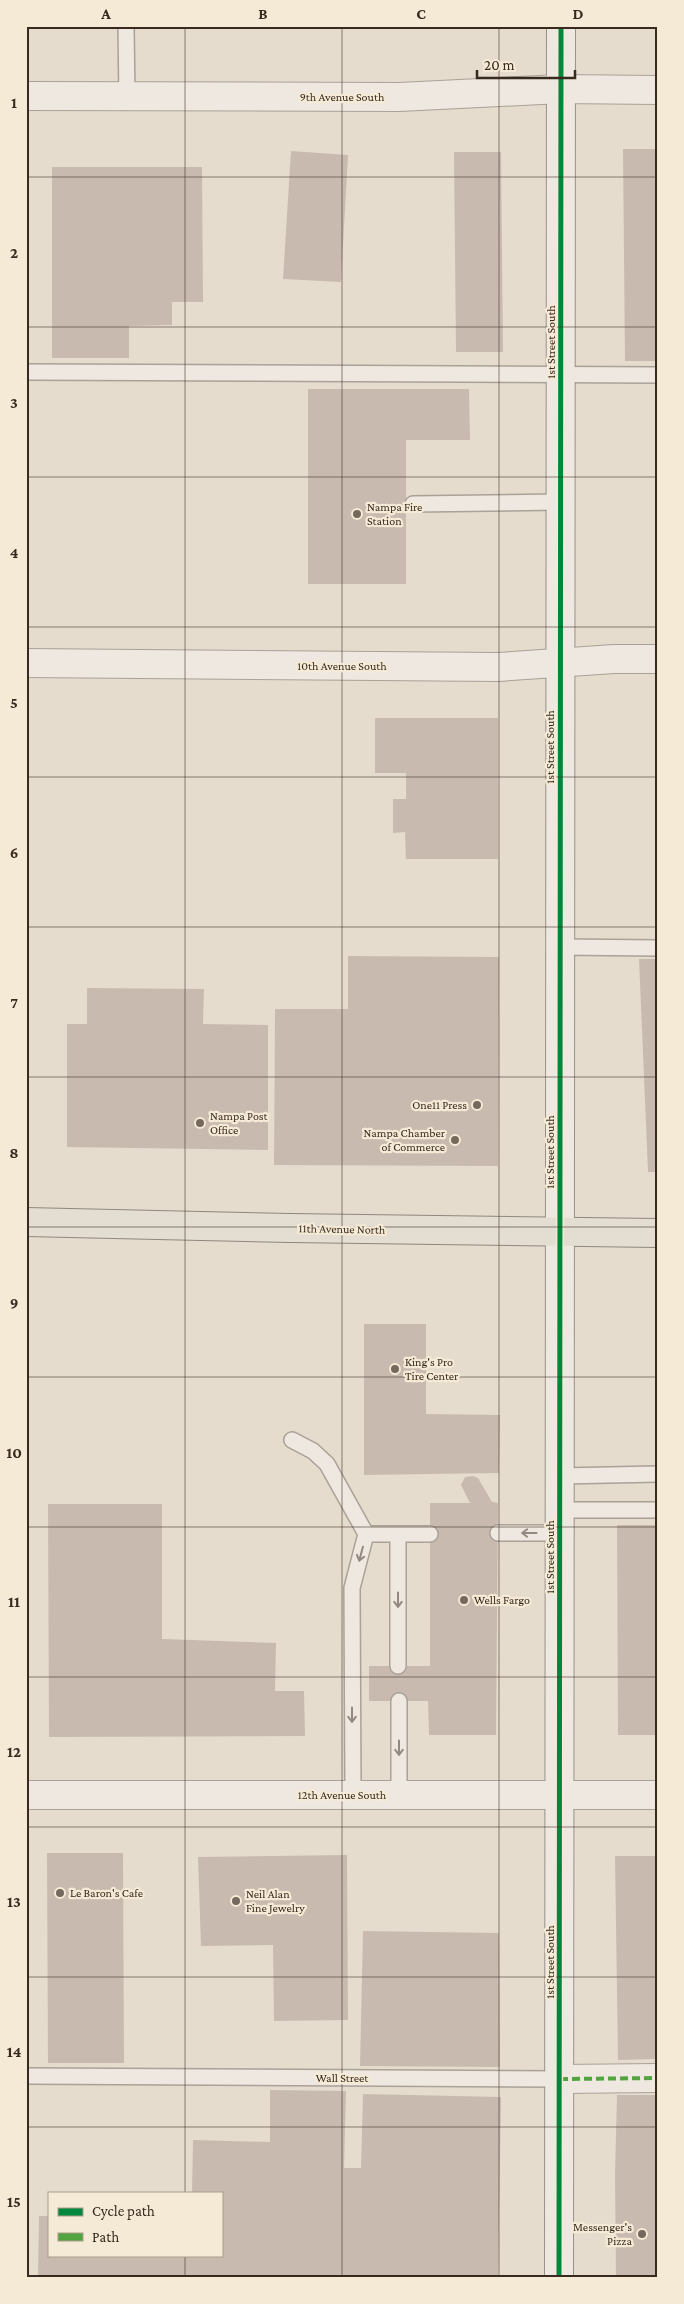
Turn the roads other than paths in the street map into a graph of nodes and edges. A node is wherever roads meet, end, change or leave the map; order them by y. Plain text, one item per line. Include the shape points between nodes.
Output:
1 (126, 26) edge
2 (561, 26) edge
3 (561, 89) junction
4 (658, 90) edge
5 (26, 96) edge
6 (127, 98) junction
7 (26, 372) edge
8 (561, 375) junction
9 (658, 375) edge
10 (561, 502) junction
11 (413, 504) dead end
12 (658, 660) edge
13 (26, 663) edge
14 (560, 663) junction
15 (560, 947) junction
16 (658, 948) edge
17 (26, 1222) edge
18 (560, 1231) junction
19 (658, 1233) edge
20 (292, 1440) dead end
21 (658, 1474) edge
22 (560, 1476) junction
23 (658, 1510) edge
24 (560, 1521) junction
25 (498, 1533) dead end
26 (366, 1534) junction
27 (398, 1534) junction
28 (430, 1534) dead end
29 (398, 1666) dead end
30 (399, 1701) dead end
31 (26, 1795) edge
32 (353, 1795) junction
33 (399, 1795) junction
34 (658, 1795) edge
35 (560, 1796) junction
36 (26, 2076) edge
37 (658, 2078) edge
38 (560, 2079) junction
39 (559, 2278) edge

1 - 6 lane
2 - 3 street, 1st Street South
3 - 4 street, 9th Avenue South
3 - 6 street, 9th Avenue South via 399,98
3 - 8 street, 1st Street South
5 - 6 street, 9th Avenue South
7 - 8 lane
8 - 9 lane
8 - 10 street, 1st Street South
10 - 11 lane
10 - 14 street, 1st Street South
12 - 14 street, 10th Avenue South
13 - 14 street, 10th Avenue South via 498,667
14 - 15 street, 1st Street South
15 - 16 lane
15 - 18 street, 1st Street South
17 - 18 main road, 11th Avenue North
18 - 19 main road, 11th Avenue North
18 - 22 street, 1st Street South
20 - 26 lane via 313,1451 327,1464
21 - 22 lane
22 - 24 street, 1st Street South
23 - 24 lane
24 -> 25 lane
24 - 35 street, 1st Street South
26 - 27 lane
26 -> 32 lane via 352,1588
27 - 28 lane
27 -> 29 lane
30 -> 33 lane
31 - 32 street, 12th Avenue South
32 - 33 street, 12th Avenue South
33 - 35 street, 12th Avenue South
34 - 35 street, 12th Avenue South
35 - 38 street, 1st Street South
36 - 38 lane, Wall Street
37 - 38 street, Wall Street
38 - 39 street, 1st Street South

